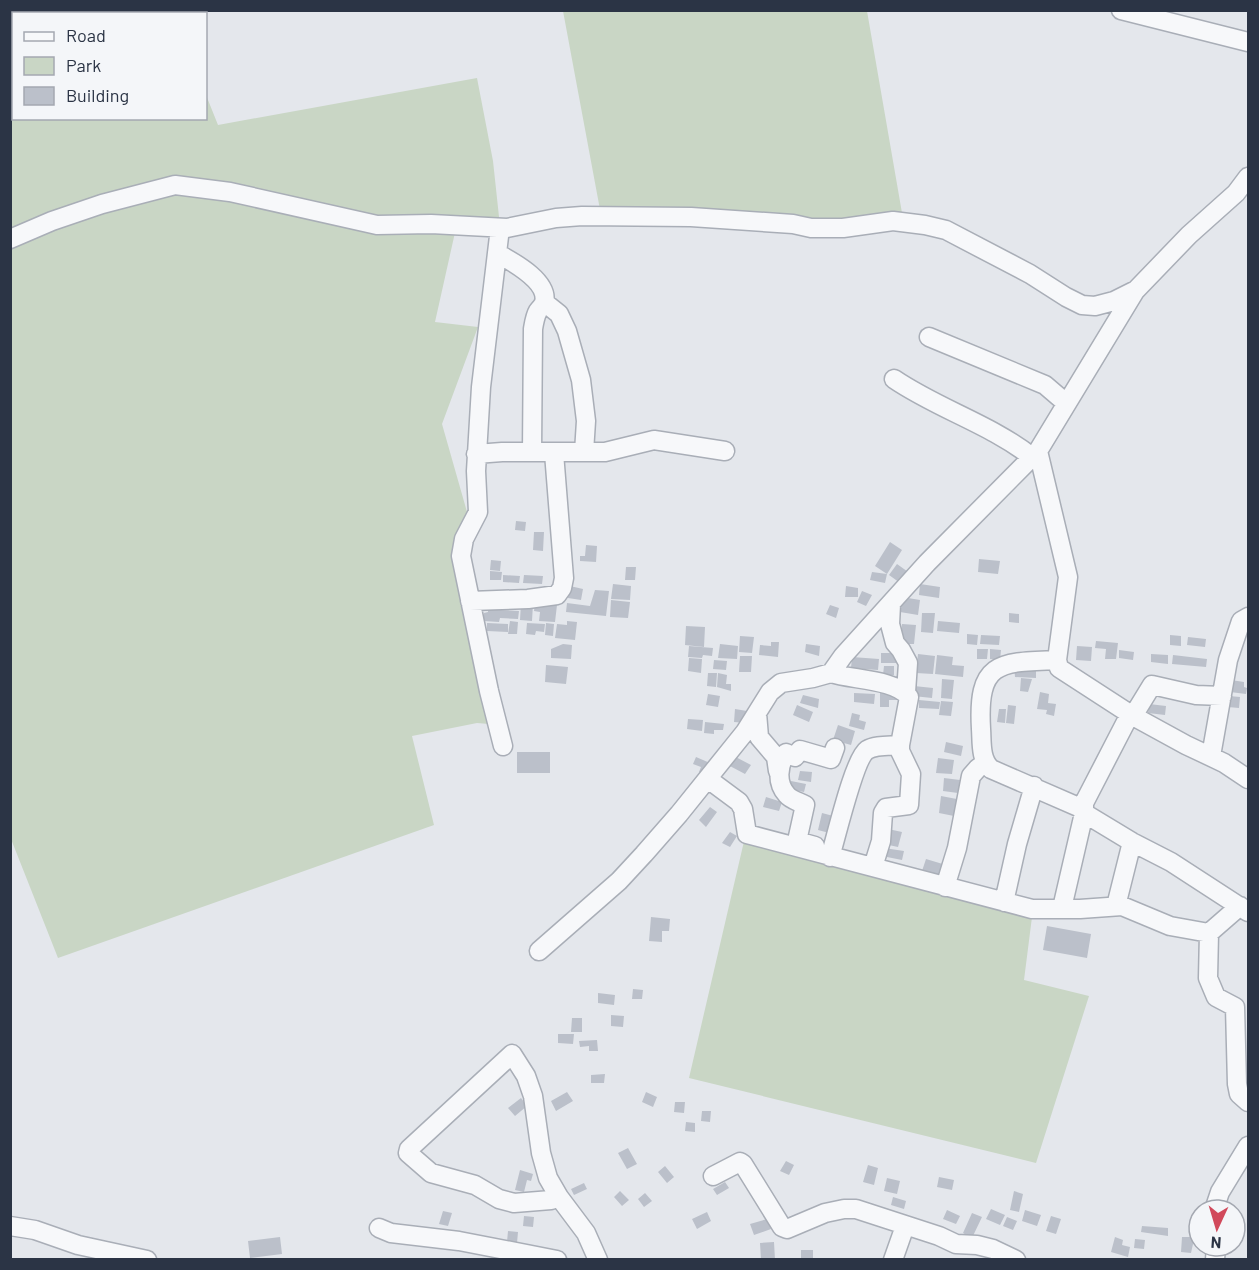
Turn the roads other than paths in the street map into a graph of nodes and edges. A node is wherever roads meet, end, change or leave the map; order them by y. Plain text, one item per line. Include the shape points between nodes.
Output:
1 (1121, 10) edge
2 (1248, 42) edge
3 (1248, 177) edge
4 (500, 228) junction
5 (10, 238) edge
6 (496, 253) junction
7 (1136, 290) junction
8 (544, 302) junction
9 (929, 337) dead end
10 (894, 379) dead end
11 (1065, 403) junction
12 (725, 451) dead end
13 (532, 452) junction
14 (584, 452) junction
15 (554, 453) junction
16 (476, 454) junction
17 (1035, 454) junction
18 (470, 601) junction
19 (891, 604) junction
20 (1248, 617) edge
21 (1057, 660) junction
22 (831, 672) junction
23 (906, 692) junction
24 (1222, 696) junction
25 (757, 712) junction
26 (1132, 715) junction
27 (900, 745) junction
28 (503, 746) dead end
29 (835, 748) dead end
30 (1211, 756) junction
31 (985, 763) junction
32 (778, 771) junction
33 (708, 779) junction
34 (1248, 779) edge
35 (1034, 786) junction
36 (1083, 811) junction
37 (1132, 842) junction
38 (830, 857) junction
39 (873, 867) junction
40 (945, 887) junction
41 (1004, 902) junction
42 (1116, 906) junction
43 (1062, 908) junction
44 (1244, 909) edge
45 (1209, 933) junction
46 (539, 951) dead end
47 (1248, 1102) edge
48 (1248, 1146) edge
49 (713, 1176) dead end
50 (559, 1197) junction
51 (1218, 1198) edge
52 (10, 1226) edge
53 (905, 1226) junction
54 (379, 1228) dead end
55 (76, 1252) edge
56 (955, 1252) edge
57 (147, 1260) edge
58 (557, 1260) edge
59 (598, 1260) edge
60 (893, 1260) edge
61 (1016, 1260) edge

1 - 2 street
3 - 7 street
4 - 5 street via 377,225 230,192 175,185 52,220
4 - 6 street
4 - 7 street via 582,216 691,217 811,228 893,221 946,230 1083,305 1114,301
6 - 8 street via 530,274 541,289
6 - 16 street
7 - 11 street
8 - 13 street via 533,329
8 - 14 street via 560,314 581,380 586,421
9 - 11 street via 1045,385
10 - 17 street
11 - 17 street
12 - 14 street via 654,440 621,449
13 - 15 street
13 - 16 street
14 - 15 street
15 - 18 street via 562,588 557,595
16 - 18 street via 478,512 464,539 461,556
17 - 19 street
17 - 21 street via 1068,577
18 - 28 street
19 - 22 street
19 - 23 street via 890,624 895,643 908,663
20 - 24 street via 1241,621 1228,660
21 - 26 street via 1064,673
21 - 31 street via 1012,662 989,674 980,705
22 - 23 street via 874,680
22 - 25 street via 781,683
23 - 27 street via 909,706
24 - 26 street via 1152,686
24 - 30 street
25 - 32 street via 759,737 776,757
25 - 33 street
26 - 30 street
26 - 36 street via 1097,776
27 - 38 street via 868,749 862,756
27 - 39 street via 911,774 909,805 886,808 883,813 881,841
29 - 32 street via 831,759 800,750 795,757 786,753
30 - 34 street
31 - 35 street
31 - 40 street via 971,776
32 - 38 street via 788,796 805,805 797,841 825,849
33 - 38 street via 739,802 747,834
33 - 46 street via 619,881
35 - 36 street
35 - 41 street
36 - 37 street
36 - 43 street
37 - 42 street
37 - 44 street
38 - 39 street
39 - 40 street
40 - 41 street
41 - 43 street via 1032,909
42 - 43 street
42 - 45 street via 1170,926
44 - 45 street
45 - 47 street via 1208,978 1216,997 1234,1007 1237,1084 1239,1094
48 - 51 street
49 - 53 street via 743,1164 782,1227 787,1229 844,1209 856,1209
50 - 50 street via 514,1203 499,1199 475,1185 431,1173 408,1153 409,1149 512,1054 533,1096 541,1153
50 - 59 street via 586,1233
52 - 55 street via 35,1230
53 - 56 street via 939,1236
53 - 60 street
54 - 58 street
55 - 57 street
56 - 61 street via 985,1247

